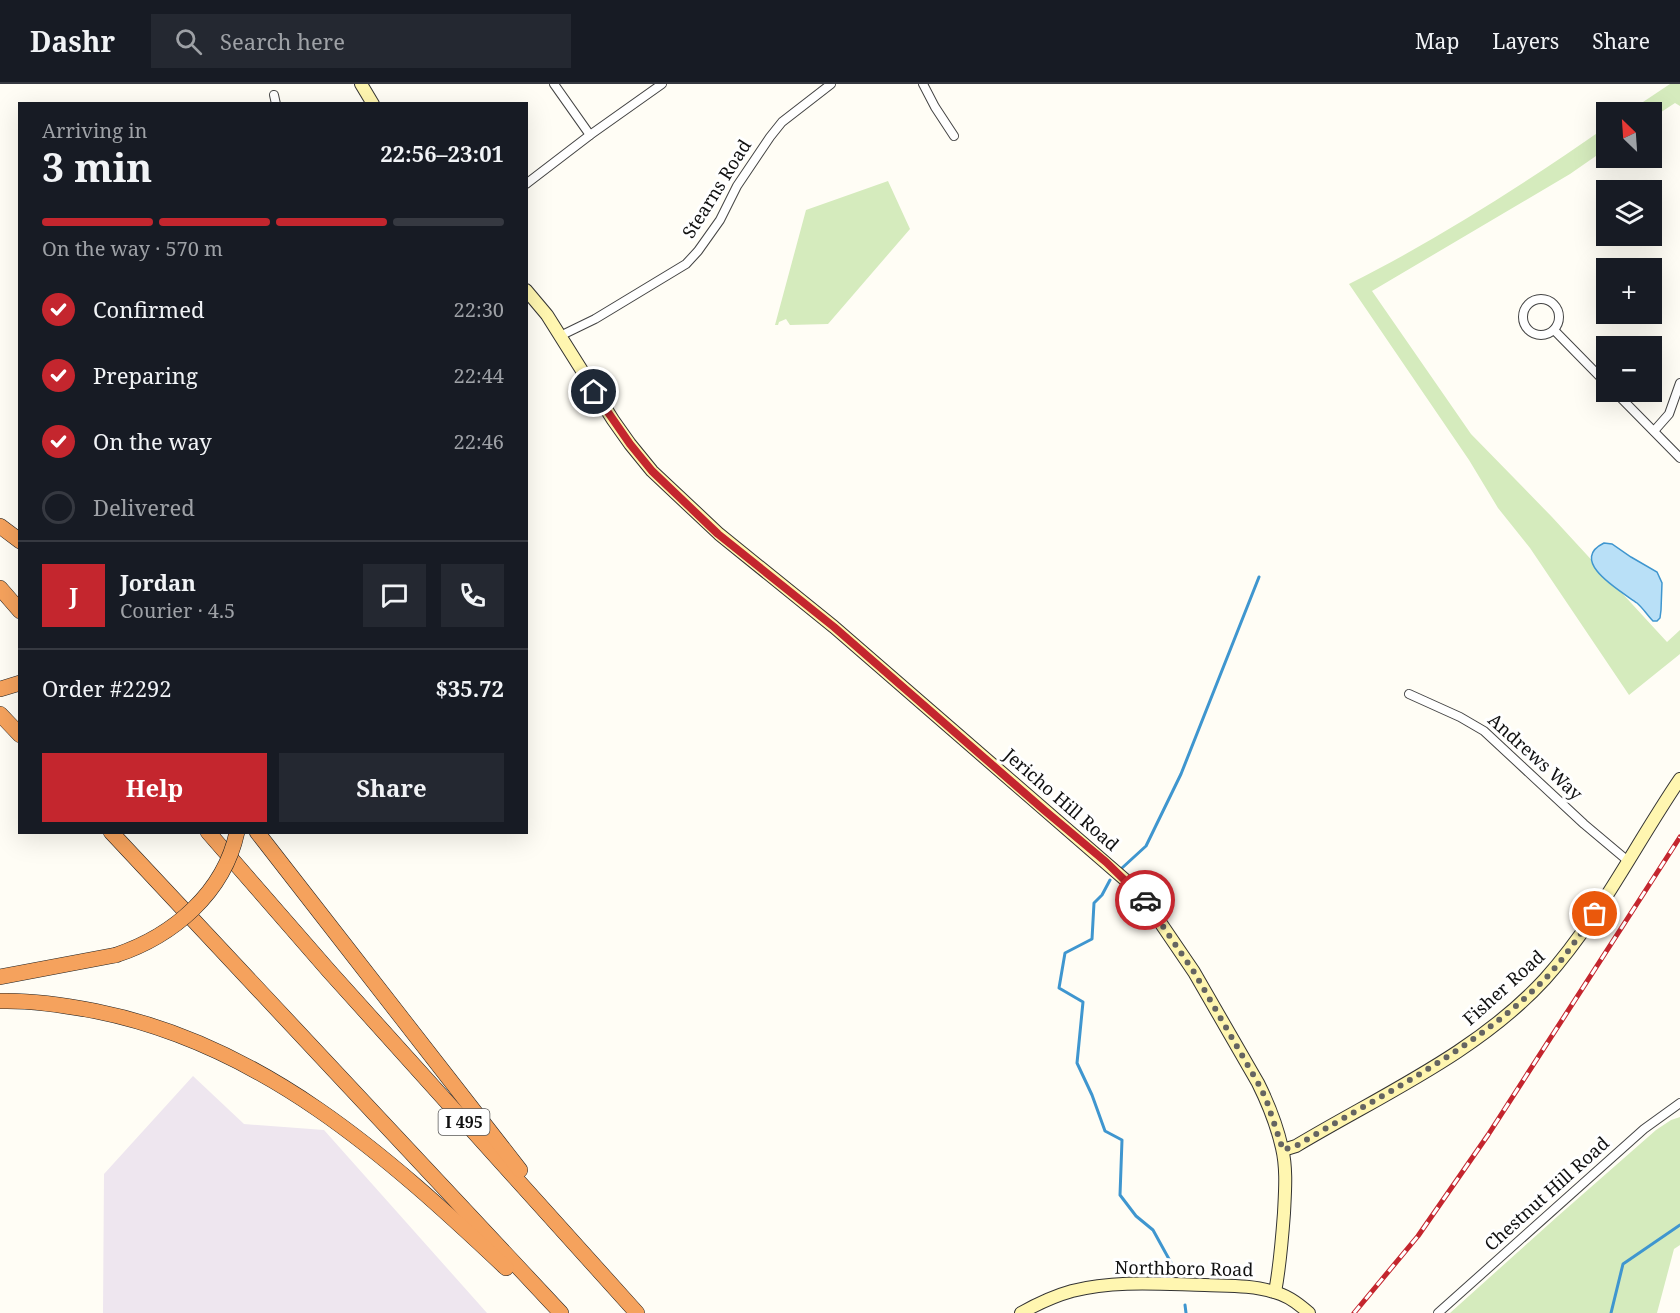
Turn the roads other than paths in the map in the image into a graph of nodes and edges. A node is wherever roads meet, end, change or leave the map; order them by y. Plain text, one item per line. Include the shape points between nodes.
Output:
1 (361, 84) edge
2 (554, 84) edge
3 (662, 84) edge
4 (831, 84) edge
5 (923, 84) edge
6 (372, 102) edge
7 (590, 135) junction
8 (954, 136) dead end
9 (528, 182) edge
10 (528, 292) edge
11 (1554, 330) junction
12 (560, 336) junction
13 (1596, 373) edge
14 (1680, 383) edge
15 (1624, 402) edge
16 (1654, 431) junction
17 (1680, 458) edge
18 (0, 526) edge
19 (18, 540) edge
20 (0, 588) edge
21 (18, 609) edge
22 (18, 684) edge
23 (0, 689) edge
24 (1409, 694) dead end
25 (0, 714) edge
26 (18, 733) edge
27 (1680, 778) edge
28 (113, 834) edge
29 (210, 834) edge
30 (236, 834) edge
31 (259, 834) edge
32 (1628, 861) junction
33 (0, 977) edge
34 (0, 1001) edge
35 (1680, 1103) edge
36 (1283, 1150) junction
37 (600, 1272) junction
38 (1275, 1292) junction
39 (553, 1313) edge
40 (561, 1313) edge
41 (637, 1313) edge
42 (1021, 1313) edge
43 (1309, 1313) edge
44 (1438, 1313) edge

1 - 6 street
2 - 7 street
3 - 7 street
4 - 12 street, Stearns Road via 782,122 737,186 720,220 686,264
5 - 8 street
7 - 9 street
10 - 12 street, Jericho Hill Road
11 - 11 street via 1559,317 1554,304 1541,299 1528,304 1522,317 1528,330 1541,336
11 - 13 street
12 - 36 street, Jericho Hill Road via 594,392 652,471 718,534 834,627 1130,884 1147,903 1234,1039 1266,1099
14 - 16 street via 1668,416
15 - 16 street
16 - 17 street
18 - 19 highway
20 - 21 highway
22 - 23 highway
24 - 32 street, Andrews Way via 1484,731
25 - 26 highway
27 - 32 street, Fisher Road
28 - 40 highway
29 - 37 highway, I 495
30 - 33 highway, bridge via 222,872 209,891 163,934 116,955
31 - 37 highway
32 - 36 street, Fisher Road via 1565,955 1516,1006 1440,1062
34 - 39 highway via 60,1005 133,1020 198,1042 267,1076 326,1114 398,1172
35 - 44 street, Chestnut Hill Road via 1644,1129
36 - 38 street, Jericho Hill Road via 1285,1198
37 - 41 highway, I 495
38 - 42 street, Northboro Road via 1131,1283 1072,1291
38 - 43 street, Northboro Road

